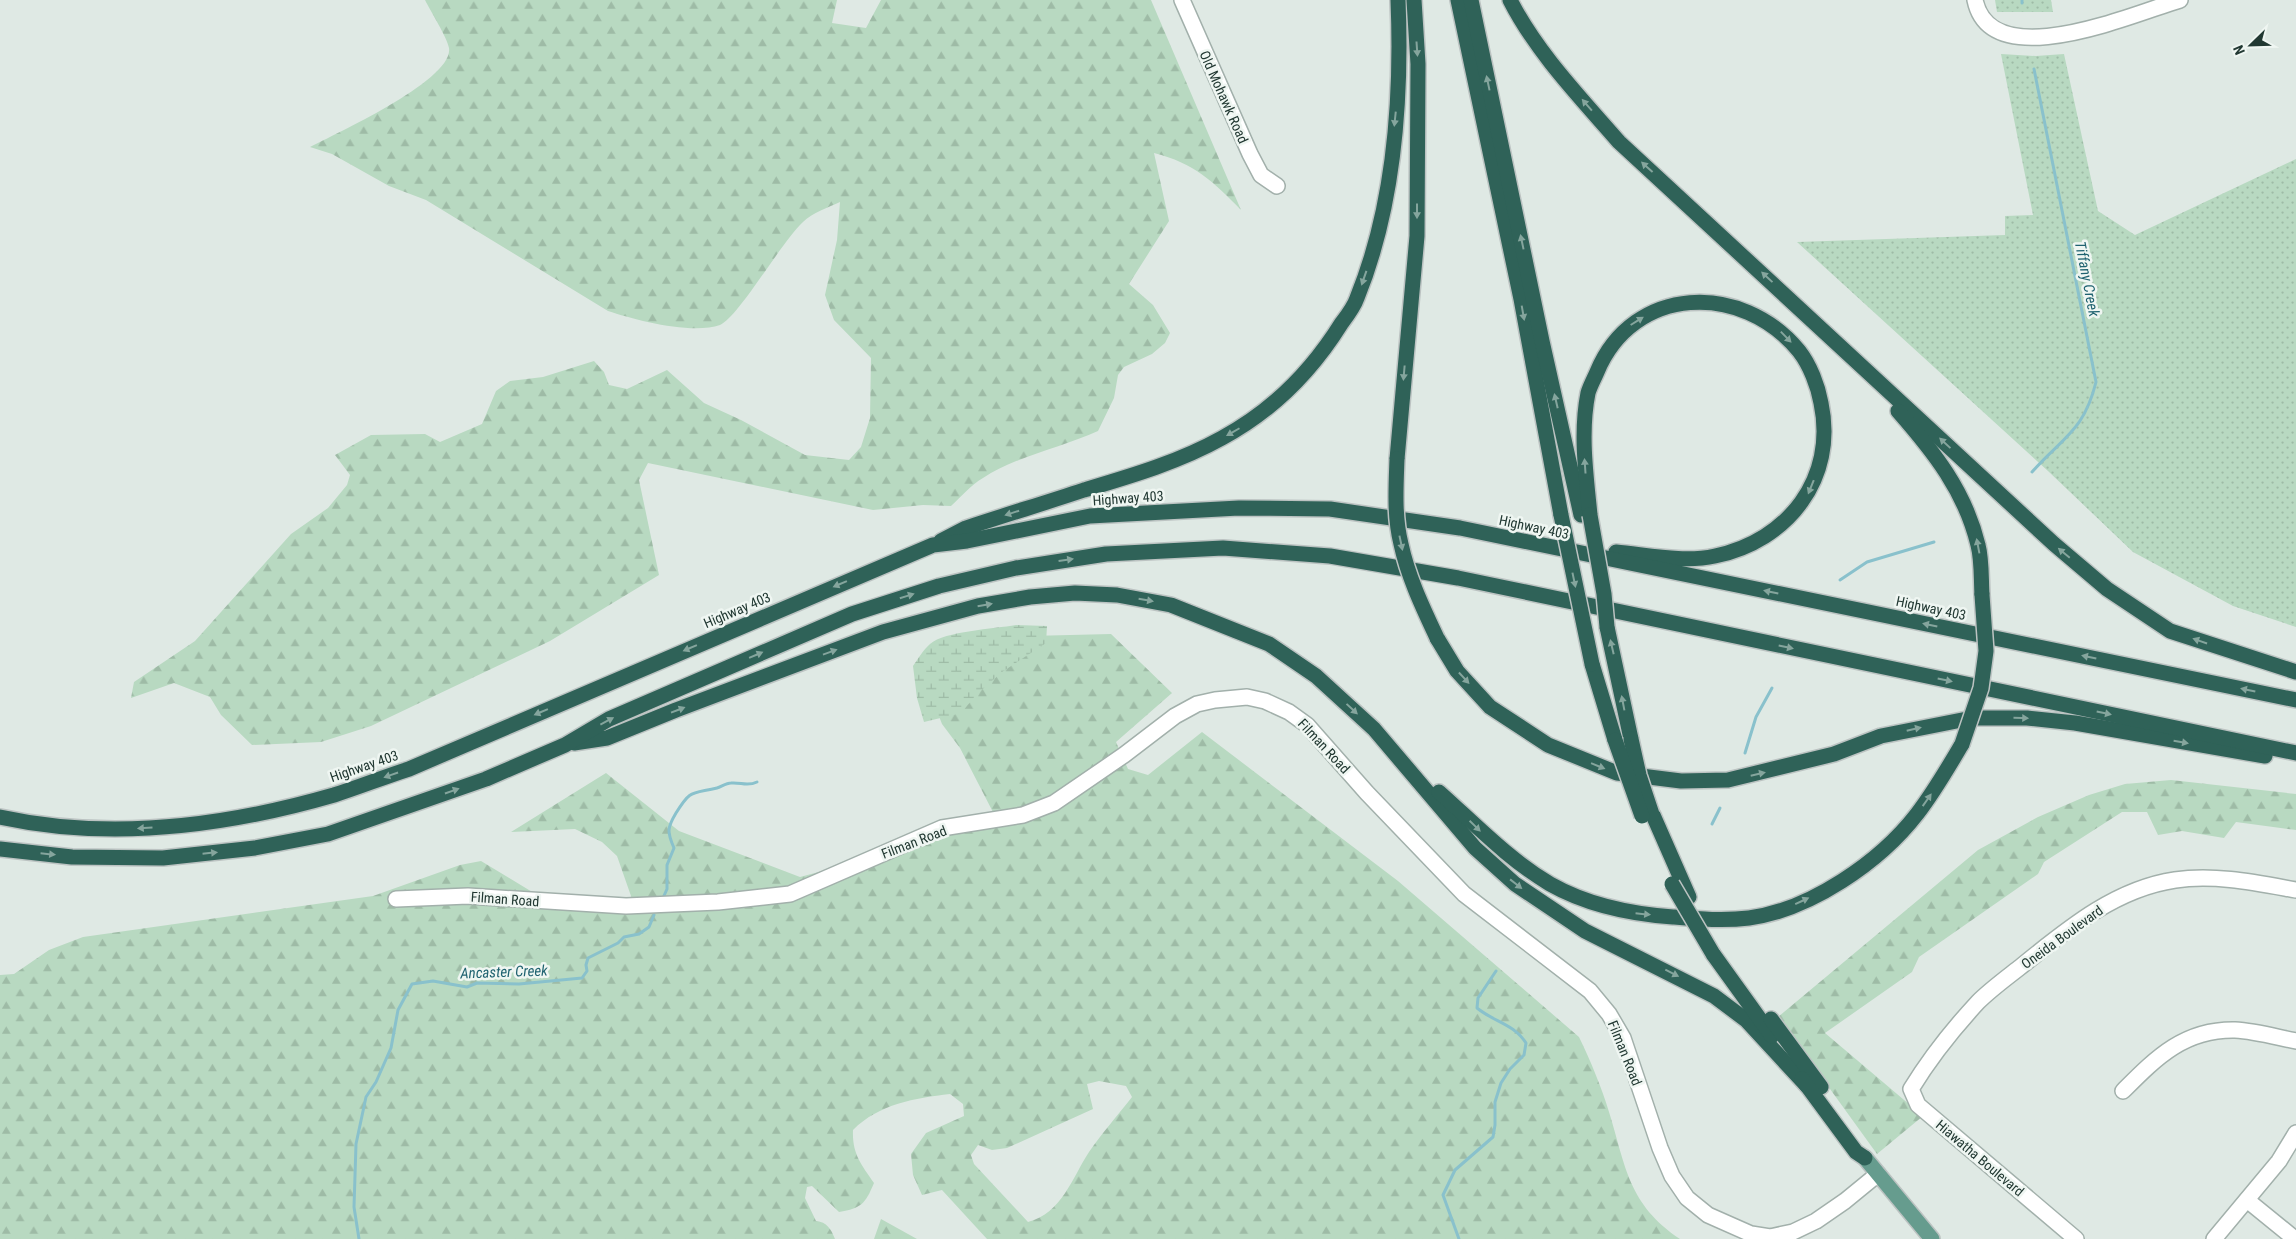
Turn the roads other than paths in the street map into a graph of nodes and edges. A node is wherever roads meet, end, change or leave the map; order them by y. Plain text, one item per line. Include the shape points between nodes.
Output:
1 (1182, 0) edge
2 (1398, 0) edge
3 (1414, 0) edge
4 (1458, 0) edge
5 (1471, 0) edge
6 (1510, 0) edge
7 (1975, 0) edge
8 (2180, 0) edge
9 (1277, 186) dead end
10 (1867, 370) junction
11 (1586, 516) junction
12 (933, 545) junction
13 (1577, 553) junction
14 (2296, 672) edge
15 (2296, 700) edge
16 (565, 745) junction
17 (2296, 752) edge
18 (1400, 758) junction
19 (2296, 759) edge
20 (1647, 816) junction
21 (0, 817) edge
22 (0, 849) edge
23 (2296, 890) edge
24 (396, 899) dead end
25 (1718, 953) junction
26 (2296, 1041) edge
27 (1925, 1066) joint
28 (1807, 1086) junction
29 (2123, 1091) dead end
30 (2296, 1133) edge
31 (1865, 1158) junction
32 (1878, 1174) junction
33 (2247, 1200) junction
34 (1770, 1238) edge
35 (1932, 1239) edge
36 (2076, 1239) edge
37 (2214, 1239) edge
38 (2295, 1239) edge

1 - 9 street, Old Mohawk Road via 1250,154 1261,175
2 -> 12 highway via 1396,110 1385,207 1357,300 1310,367 1273,405 1247,424 1189,454 1150,470 966,528
3 -> 19 highway, bridge via 1418,64 1417,236 1396,459 1396,512 1400,543 1420,602 1437,638 1457,672 1490,707 1548,745 1617,773 1681,781 1728,780 1834,754 1881,736 1972,718 2027,718 2075,724
4 -> 20 highway, bridge via 1592,664 1615,740
11 -> 5 highway via 1542,341
10 -> 6 highway via 1619,142 1560,74
7 - 8 street via 1987,23 2006,35 2025,36 2083,32
14 -> 10 highway via 2170,631 2107,589
18 -> 10 highway, bridge via 1524,868 1587,900 1627,912 1724,920 1751,918 1785,909 1840,882 1862,867 1916,815 1962,744 1981,688 1986,651 1979,546 1964,501 1931,448
11 -> 13 highway via 1584,432 1589,392 1605,353 1628,326 1650,312 1704,301 1753,314 1780,332 1800,352 1818,388 1826,423 1823,456 1809,494 1788,520 1754,544 1714,557 1686,559 1608,551
20 -> 11 highway, bridge
12 - 13 highway, Highway 403 via 967,542 1090,516 1239,508 1330,510 1460,528
12 -> 21 highway, Highway 403 via 409,768 334,795 258,813 167,827 76,827
15 -> 13 highway, Highway 403
16 -> 17 highway via 609,719 852,614 939,586 1016,568 1106,554 1223,548 1330,556 1458,578
16 -> 18 highway via 607,738 883,632 978,606 1075,593 1117,595 1171,605 1269,644 1316,676 1374,729
22 -> 16 highway via 72,857 163,858 255,848 328,834 486,779
18 -> 28 highway via 1475,848 1515,884 1585,931 1714,996 1746,1020
20 - 25 highway
20 - 25 highway, bridge via 1672,884
23 - 27 street, Oneida Boulevard via 2233,879 2176,880 2130,892 2090,914 1979,1001
24 - 34 street, Filman Road via 468,896 626,906 718,902 790,894 942,828 1023,814 1054,803 1175,716 1197,704 1247,697 1265,701 1307,725 1464,894 1590,991 1623,1038 1663,1155 1687,1198 1716,1219 1751,1234
25 - 28 highway
25 - 31 highway via 1864,1146
26 - 29 street via 2235,1030 2181,1041 2159,1056
27 - 36 street, Hiawatha Boulevard via 1911,1089 1918,1105
28 - 31 highway via 1856,1152
30 - 33 street via 2279,1161
31 - 32 main road
32 - 34 street, Filman Road via 1816,1221
32 - 35 main road
33 - 37 street
33 - 38 street

